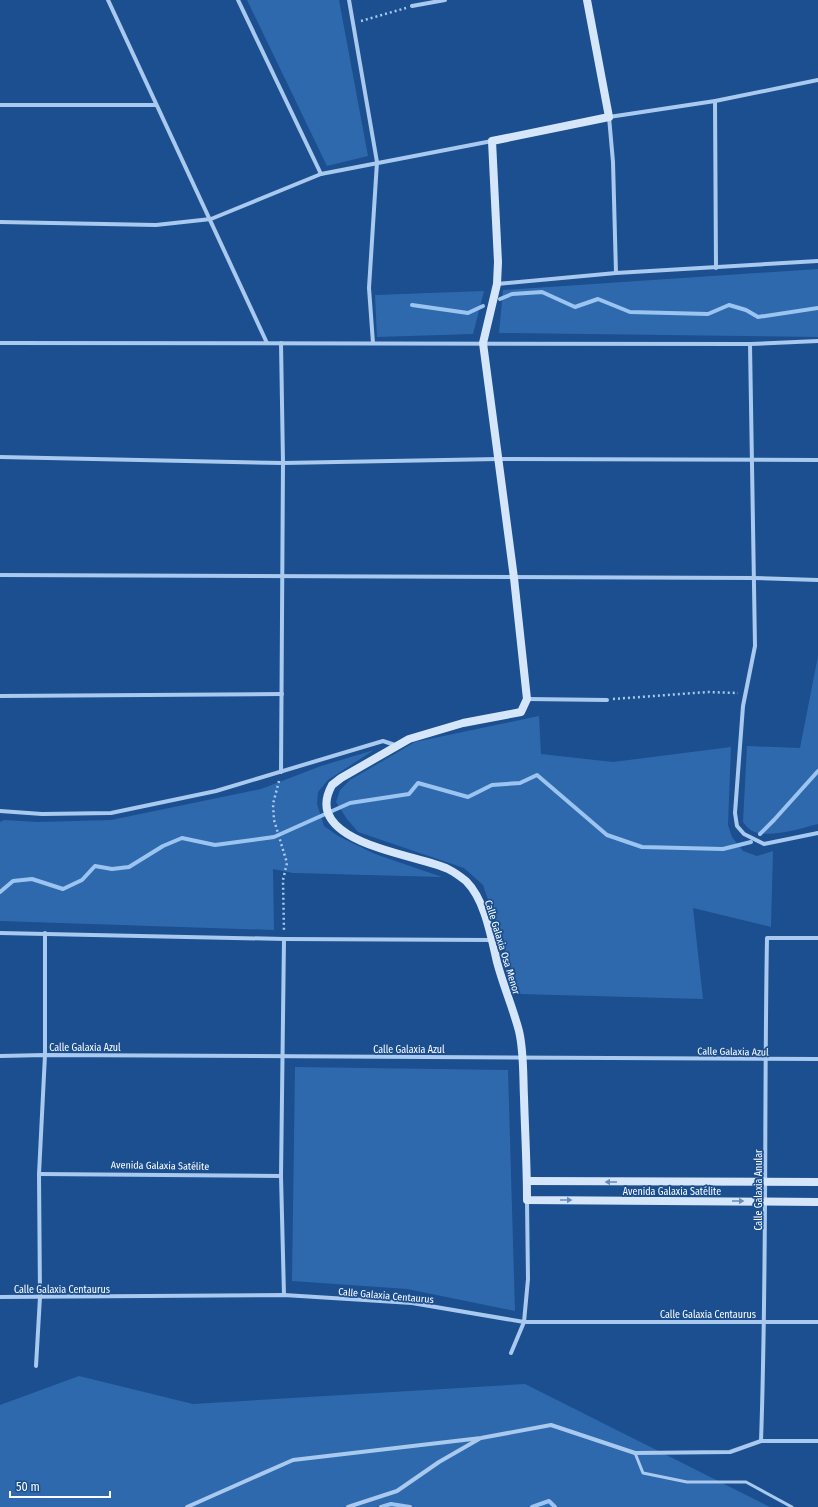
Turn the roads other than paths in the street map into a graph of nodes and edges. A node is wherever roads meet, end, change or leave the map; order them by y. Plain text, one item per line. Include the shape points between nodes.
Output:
1 (108, 0) edge
2 (238, 0) edge
3 (348, 0) edge
4 (445, 0) edge
5 (587, 0) edge
6 (412, 6) road end
7 (818, 80) edge
8 (715, 101) junction
9 (0, 105) edge
10 (155, 105) junction
11 (609, 117) junction
12 (492, 141) junction
13 (377, 162) junction
14 (321, 174) junction
15 (211, 219) junction
16 (0, 222) edge
17 (818, 261) edge
18 (716, 268) junction
19 (616, 273) junction
20 (497, 284) junction
21 (818, 341) edge
22 (0, 343) edge
23 (267, 343) junction
24 (281, 343) junction
25 (373, 343) junction
26 (483, 344) junction
27 (750, 344) junction
28 (0, 457) edge
29 (498, 459) junction
30 (752, 459) junction
31 (818, 460) edge
32 (283, 463) junction
33 (0, 575) edge
34 (282, 577) junction
35 (514, 578) junction
36 (754, 578) junction
37 (818, 580) edge
38 (282, 694) junction
39 (0, 696) edge
40 (527, 699) junction
41 (607, 700) road end
42 (395, 745) junction
43 (281, 772) junction
44 (0, 811) edge
45 (818, 833) edge
46 (0, 933) edge
47 (45, 933) junction
48 (818, 938) edge
49 (284, 939) junction
50 (491, 940) junction
51 (45, 1055) junction
52 (0, 1056) edge
53 (282, 1056) junction
54 (522, 1057) junction
55 (818, 1059) edge
56 (765, 1060) junction
57 (39, 1174) junction
58 (281, 1176) junction
59 (527, 1181) junction
60 (767, 1182) junction
61 (818, 1182) edge
62 (527, 1200) junction
63 (766, 1201) junction
64 (818, 1202) edge
65 (284, 1295) junction
66 (0, 1297) edge
67 (40, 1297) junction
68 (524, 1322) junction
69 (766, 1322) junction
70 (818, 1322) edge
71 (511, 1353) dead end
72 (36, 1366) dead end
73 (481, 1438) junction
74 (761, 1441) junction
75 (818, 1441) edge
76 (635, 1453) junction
77 (187, 1507) edge
78 (348, 1507) edge
79 (792, 1507) edge

1 - 10 street
2 - 14 street
3 - 13 street
4 - 6 street
5 - 11 street
7 - 8 street
8 - 11 street
8 - 18 street
9 - 10 street
10 - 15 street
11 - 12 street
11 - 19 street
12 - 13 street
12 - 20 street
13 - 14 street
13 - 25 street via 369,288
14 - 15 street
15 - 16 street via 156,225
15 - 23 street
17 - 18 street
18 - 19 street
19 - 20 street
20 - 26 street
21 - 27 street
22 - 23 street
23 - 24 street
24 - 25 street
24 - 32 street
25 - 26 street
26 - 27 street
26 - 29 street
27 - 30 street
28 - 32 street
29 - 30 street
29 - 32 street
29 - 35 street
30 - 31 street
30 - 36 street
32 - 34 street
33 - 34 street
34 - 35 street
34 - 38 street
35 - 36 street
35 - 40 street
36 - 37 street
36 - 45 street via 755,646 745,694 735,813 737,826 744,834 764,844
38 - 39 street
38 - 43 street
40 - 41 street
40 - 42 street, Calle Galaxia Osa Menor via 521,712 436,730
42 - 43 street via 383,741
42 - 50 street, Calle Galaxia Osa Menor via 332,785 327,794 326,806 330,818 338,828 363,842 449,869 465,881 475,892
43 - 44 street via 216,791 111,813 42,814
46 - 47 street
47 - 49 street
47 - 51 street
48 - 56 street, Calle Galaxia Anular via 767,938
49 - 50 street
49 - 53 street
50 - 54 street, Calle Galaxia Osa Menor via 519,1032
51 - 52 street, Calle Galaxia Azul
51 - 53 street, Calle Galaxia Azul
51 - 57 street
53 - 54 street, Calle Galaxia Azul
53 - 58 street
54 - 56 street, Calle Galaxia Azul
54 - 59 street, Calle Galaxia Osa Menor
55 - 56 street, Calle Galaxia Azul
56 - 60 street, Calle Galaxia Anular
57 - 58 street, Avenida Galaxia Satélite
57 - 67 street
58 - 65 street
60 -> 59 street, Avenida Galaxia Satélite
59 - 62 street, Calle Galaxia Osa Menor
60 - 61 street, Avenida Galaxia Satélite
60 - 63 street, Calle Galaxia Anular
62 -> 63 street, Avenida Galaxia Satélite
62 - 68 street, Calle Galaxia Osa Menor via 528,1279
63 - 64 street, Avenida Galaxia Satélite
63 - 69 street, Calle Galaxia Anular
65 - 67 street, Calle Galaxia Centaurus
65 - 68 street, Calle Galaxia Centaurus via 412,1303
66 - 67 street, Calle Galaxia Centaurus
67 - 72 street
68 - 69 street, Calle Galaxia Centaurus
68 - 71 street, Calle Galaxia Osa Menor
69 - 70 street, Calle Galaxia Centaurus
69 - 74 street, Calle Galaxia Anular
73 - 76 street via 551,1425
73 - 77 street via 293,1460
73 - 78 street via 439,1462 397,1491
74 - 75 street
74 - 76 street via 730,1452
76 - 79 lane via 643,1472 687,1482 746,1482

